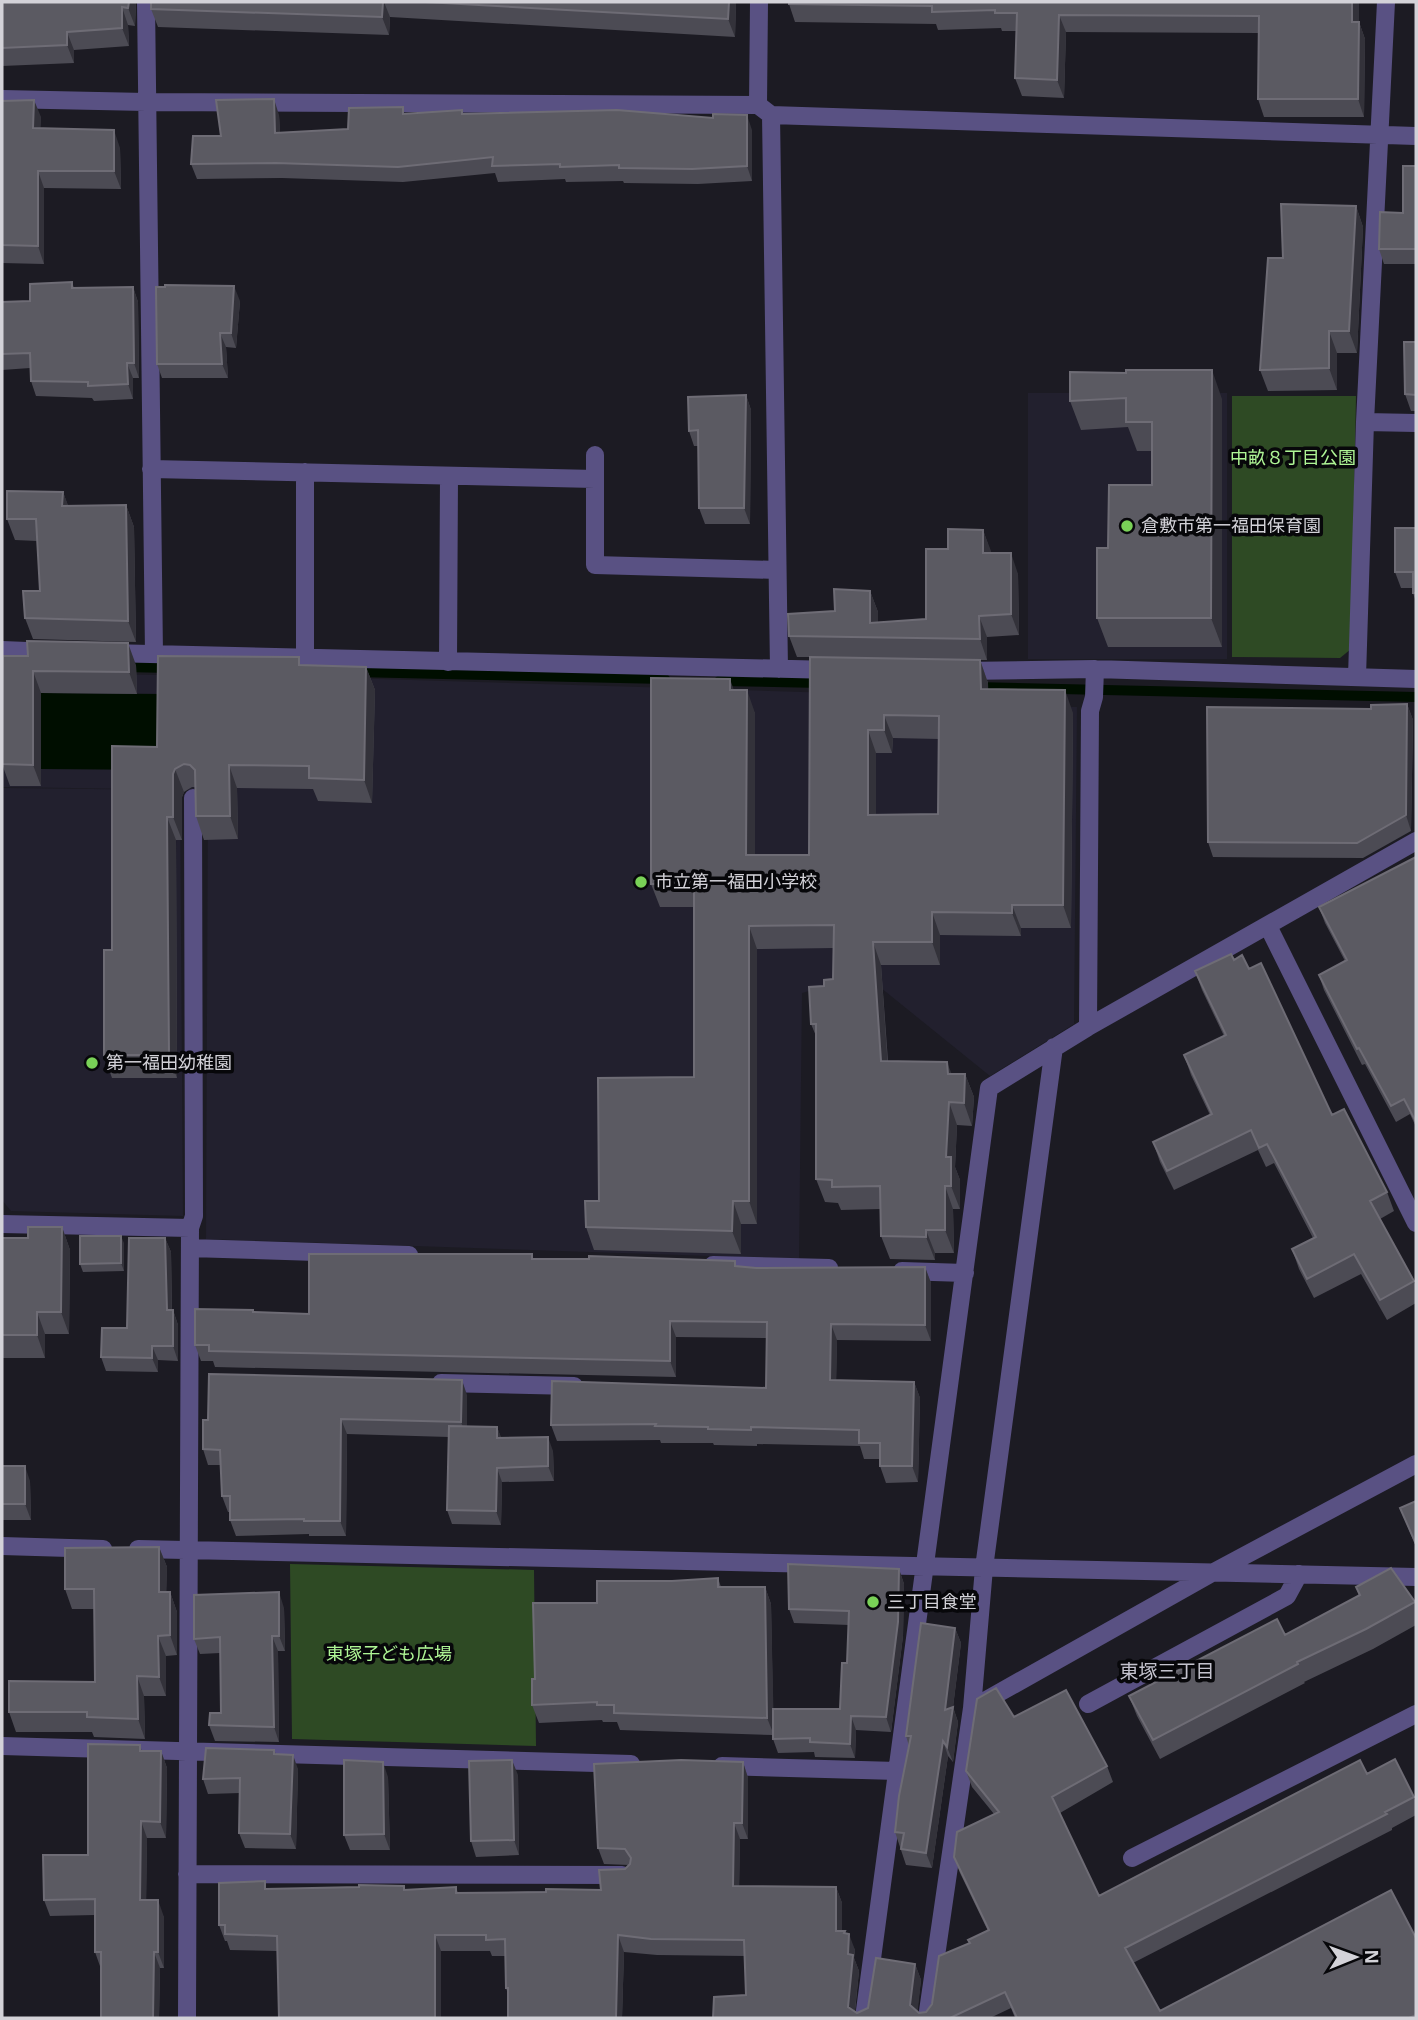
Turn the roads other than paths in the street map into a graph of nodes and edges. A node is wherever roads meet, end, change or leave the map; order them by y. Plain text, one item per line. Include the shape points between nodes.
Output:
1 (145, 2) edge
2 (759, 2) edge
3 (1386, 2) edge
4 (2, 99) edge
5 (146, 102) junction
6 (765, 110) junction
7 (1381, 134) junction
8 (1416, 136) edge
9 (1365, 422) junction
10 (1416, 423) edge
11 (596, 455) dead end
12 (151, 469) junction
13 (305, 472) junction
14 (449, 476) junction
15 (595, 479) junction
16 (778, 570) junction
17 (2, 650) edge
18 (154, 654) junction
19 (305, 658) junction
20 (448, 662) junction
21 (779, 669) junction
22 (856, 670) edge
23 (948, 671) edge
24 (1357, 677) junction
25 (1416, 679) edge
26 (1095, 684) junction
27 (193, 798) edge
28 (1416, 841) edge
29 (1268, 926) junction
30 (1088, 1027) junction
31 (1054, 1047) junction
32 (1416, 1223) edge
33 (2, 1224) edge
34 (190, 1228) junction
35 (190, 1248) junction
36 (425, 1255) edge
37 (702, 1264) edge
38 (841, 1269) edge
39 (882, 1270) edge
40 (965, 1273) junction
41 (422, 1383) edge
42 (587, 1387) edge
43 (1416, 1464) edge
44 (2, 1546) edge
45 (187, 1550) junction
46 (925, 1567) junction
47 (984, 1568) junction
48 (1212, 1573) junction
49 (1298, 1574) junction
50 (1416, 1577) edge
51 (1088, 1704) dead end
52 (972, 1708) junction
53 (1416, 1714) edge
54 (2, 1746) edge
55 (187, 1751) junction
56 (647, 1764) edge
57 (702, 1766) edge
58 (897, 1772) junction
59 (1132, 1858) dead end
60 (187, 1874) junction
61 (626, 1875) edge
62 (187, 2018) edge
63 (864, 2018) edge
64 (927, 2018) edge

1 - 5 street
2 - 6 street
3 - 7 street
4 - 5 street
5 - 6 street
5 - 12 street
6 - 7 street
6 - 16 street
7 - 8 street
7 - 9 street
9 - 10 street
9 - 24 street
11 - 15 street
12 - 13 street
12 - 18 street
13 - 14 street
13 - 19 street
14 - 15 street
14 - 20 street
15 - 16 street via 595,565
16 - 21 street
17 - 18 street
18 - 19 street
19 - 20 street
20 - 21 street
21 - 22 street
23 - 26 street
24 - 25 street
24 - 26 street
26 - 30 street via 1090,711
27 - 34 street via 194,1216
28 - 29 street
29 - 30 street
29 - 32 street
30 - 31 street
31 - 40 street via 989,1088
31 - 47 street
33 - 34 street
34 - 35 street
35 - 36 street
35 - 45 street via 195,1378
37 - 38 street
39 - 40 street
40 - 46 street
41 - 42 street
43 - 48 street
44 - 45 street
45 - 46 street
45 - 55 street
46 - 47 street
46 - 58 street
47 - 48 street
47 - 52 street
48 - 49 street
48 - 52 street
49 - 50 street
49 - 51 street via 1287,1596
52 - 64 street
53 - 59 street
54 - 55 street
55 - 56 street
55 - 60 street
57 - 58 street
58 - 63 street
60 - 61 street
60 - 62 street

